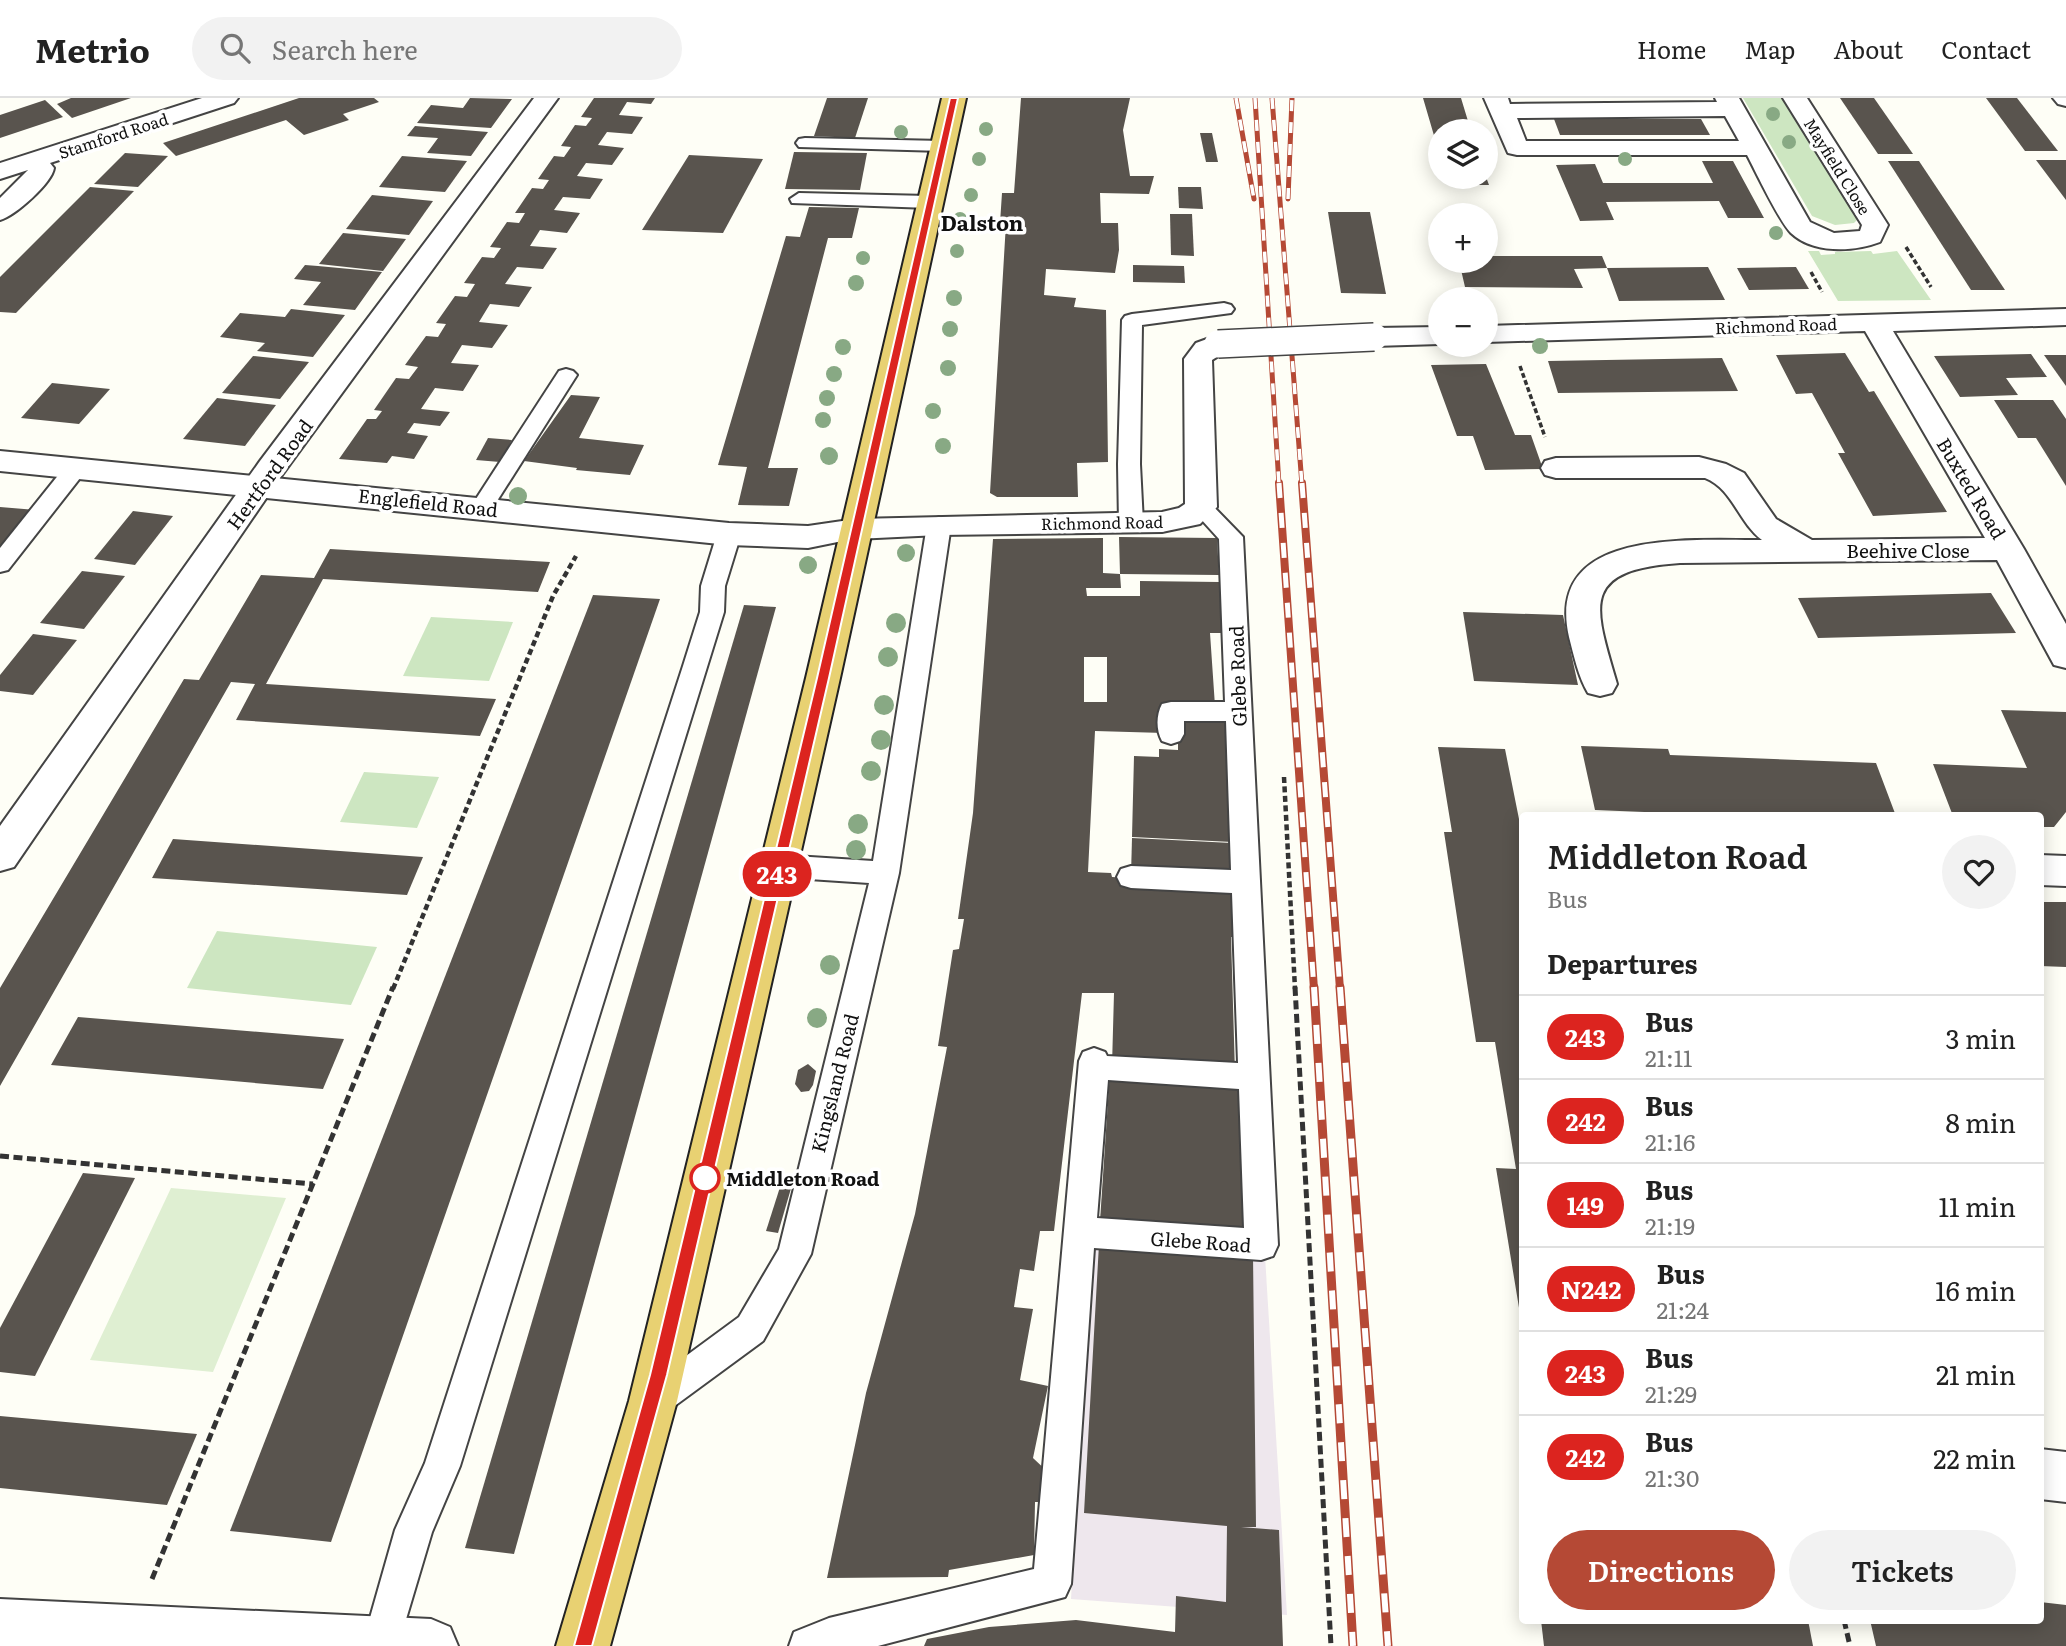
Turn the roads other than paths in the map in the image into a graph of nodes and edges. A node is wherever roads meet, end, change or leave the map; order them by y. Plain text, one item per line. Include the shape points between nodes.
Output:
1 (226, 98) edge
2 (546, 98) edge
3 (954, 98) edge
4 (1795, 98) edge
5 (1730, 104) edge
6 (1499, 105) edge
7 (805, 143) dead end
8 (943, 146) junction
9 (1755, 148) junction
10 (34, 160) junction
11 (0, 171) edge
12 (799, 199) dead end
13 (929, 202) junction
14 (0, 212) edge
15 (1224, 309) dead end
16 (2066, 317) edge
17 (1874, 323) junction
18 (1498, 334) edge
19 (1428, 336) edge
20 (566, 375) dead end
21 (0, 461) edge
22 (76, 468) junction
23 (1556, 468) road end
24 (259, 485) junction
25 (482, 507) junction
26 (1201, 507) junction
27 (1131, 523) junction
28 (939, 525) junction
29 (856, 529) junction
30 (729, 534) junction
31 (2008, 549) junction
32 (1808, 550) junction
33 (0, 564) edge
34 (2066, 656) edge
35 (1600, 684) dead end
36 (1238, 712) junction
37 (1171, 734) dead end
38 (0, 856) edge
39 (779, 866) junction
40 (2044, 870) edge
41 (2066, 871) edge
42 (885, 873) junction
43 (1131, 877) dead end
44 (1245, 882) junction
45 (1254, 1077) junction
46 (1079, 1232) junction
47 (653, 1401) junction
48 (2044, 1474) edge
49 (2066, 1477) edge
50 (0, 1625) edge
51 (113, 1636) edge
52 (380, 1644) junction
53 (431, 1646) edge
54 (583, 1646) edge
55 (808, 1646) edge

1 - 10 street, Stamford Road
2 - 24 street, Hertford Road
3 - 8 highway
4 - 9 street, Mayfield Close via 1875,231 1863,240 1834,241 1800,227
5 - 6 street, Mayfield Close
5 - 9 street, Mayfield Close
6 - 9 street, Mayfield Close via 1517,148
7 - 8 lane
8 - 13 highway
10 - 11 street, Stamford Road
10 - 14 street via 40,174
12 - 13 lane
13 - 29 highway
15 - 27 lane via 1132,320
16 - 17 street, Richmond Road
17 - 18 street, Richmond Road
17 - 31 street, Buxted Road
19 - 26 street, bridge via 1218,344 1206,349 1198,359
20 - 25 lane
21 - 22 street, Englefield Road
22 - 24 street, Englefield Road
22 - 33 lane
23 - 32 street via 1699,467 1721,471 1734,479 1769,531
24 - 25 street, Englefield Road
24 - 38 street, Hertford Road
25 - 30 street, Englefield Road
26 - 27 street, Richmond Road via 1189,517
26 - 36 lane, Glebe Road via 1231,537
27 - 28 street, Richmond Road
28 - 29 street, Richmond Road
28 - 42 lane, Kingsland Road
29 - 30 street, Englefield Road via 808,537
29 - 39 highway
30 - 52 lane via 692,680
31 - 32 street, Beehive Close
31 - 34 street, Buxted Road
32 - 35 street, Beehive Close via 1658,553 1617,563 1600,573 1583,597 1582,612
36 - 37 lane via 1171,711
36 - 44 lane, Glebe Road
39 - 42 lane
39 - 47 highway
40 - 41 street
42 - 47 lane, Kingsland Road via 794,1254 751,1329
43 - 44 lane
44 - 45 lane, Glebe Road
45 - 46 lane via 1103,1065
45 - 46 lane, Glebe Road via 1261,1245
46 - 55 lane via 1052,1584 829,1637
47 - 54 highway
48 - 49 street
50 - 51 street
51 - 52 street
52 - 53 street

